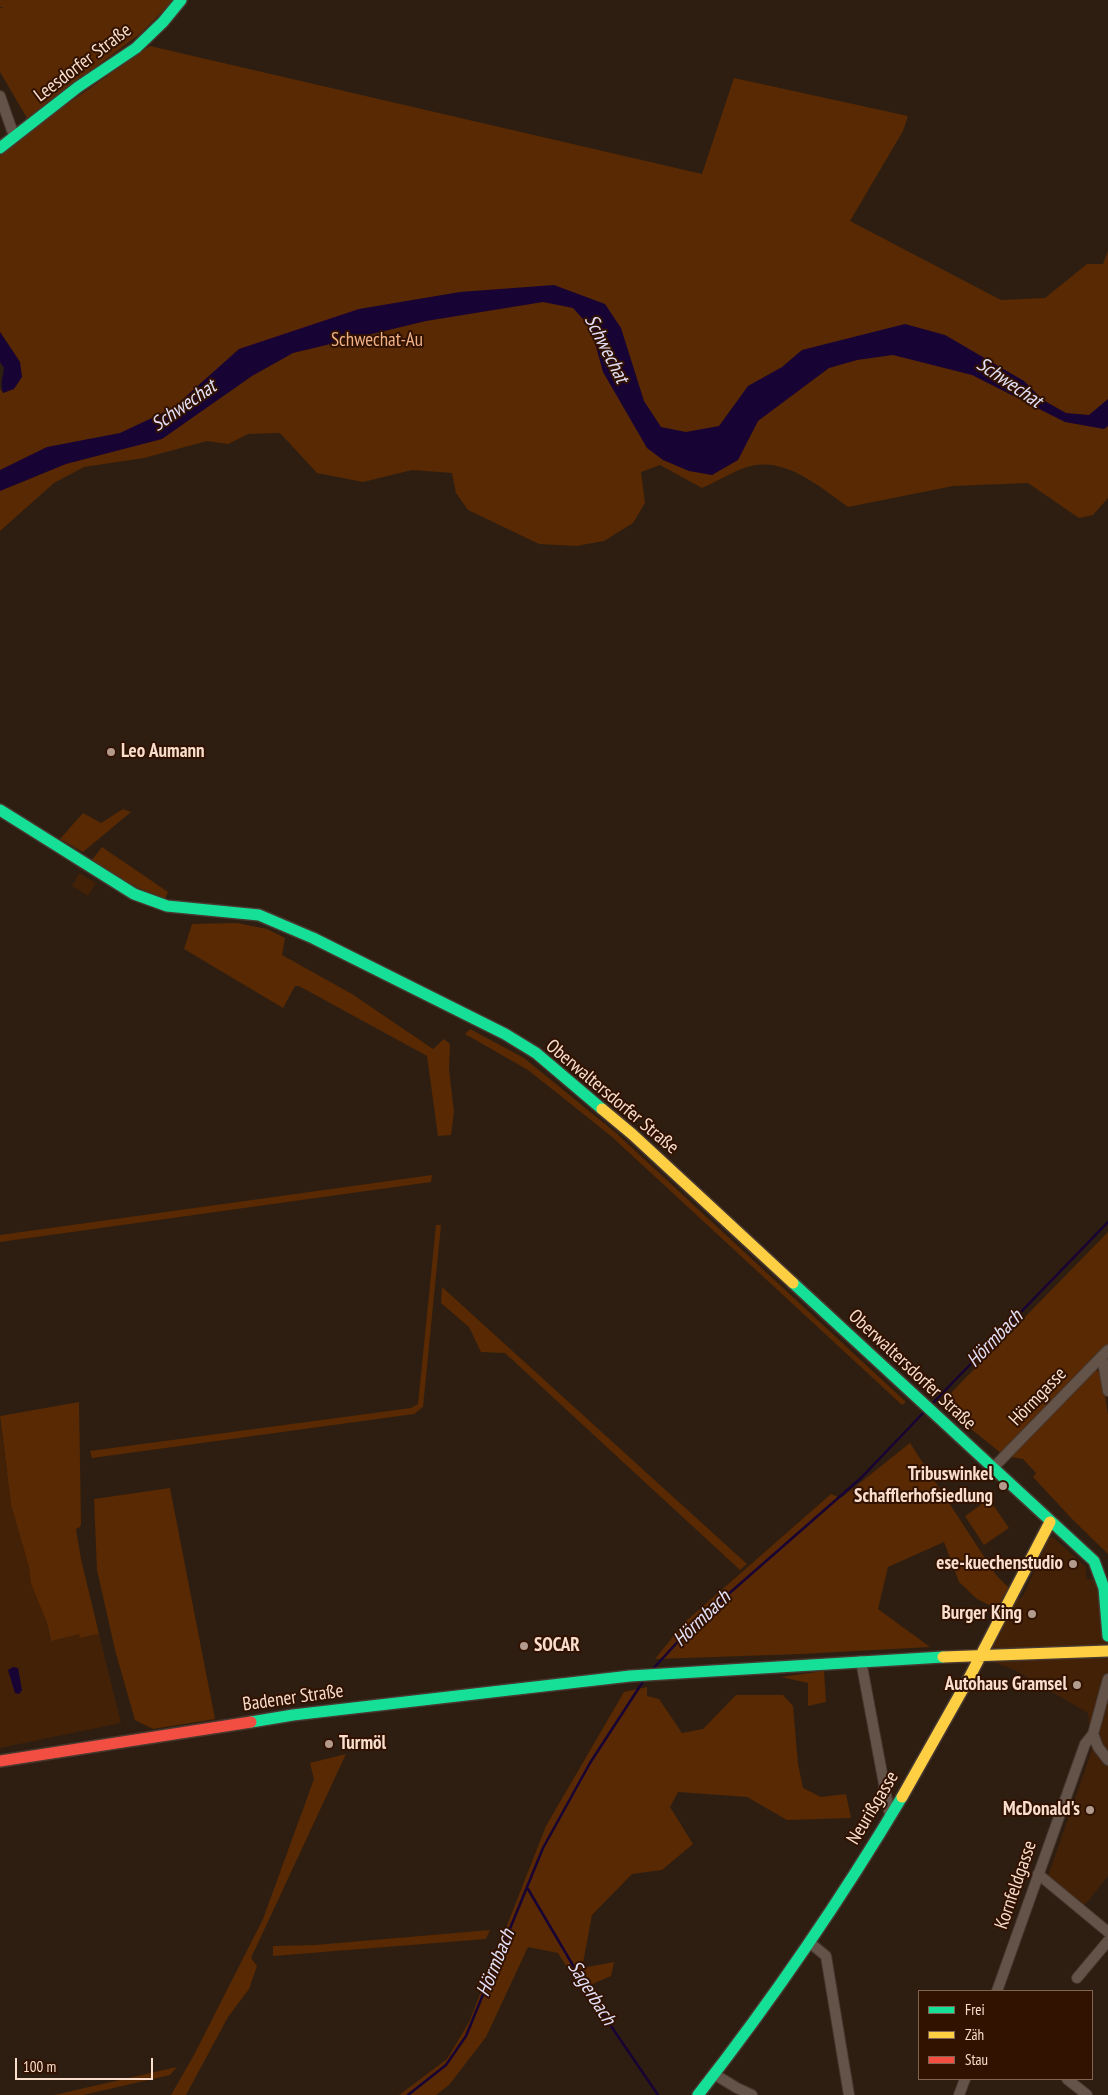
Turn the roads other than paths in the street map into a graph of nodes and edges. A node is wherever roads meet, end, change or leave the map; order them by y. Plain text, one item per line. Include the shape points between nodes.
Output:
1 (182, 0) edge
2 (0, 96) edge
3 (14, 136) junction
4 (0, 148) edge
5 (0, 810) edge
6 (1105, 1353) edge
7 (1108, 1392) edge
8 (992, 1468) junction
9 (1050, 1522) junction
10 (1105, 1572) edge
11 (1108, 1636) edge
12 (1108, 1651) edge
13 (982, 1654) junction
14 (861, 1660) junction
15 (1108, 1679) edge
16 (1094, 1734) junction
17 (1108, 1760) edge
18 (0, 1761) edge
19 (890, 1816) junction
20 (1038, 1874) junction
21 (1108, 1932) edge
22 (1108, 1941) edge
23 (809, 1942) junction
24 (1077, 1978) dead end
25 (997, 1990) edge
26 (714, 2074) junction
27 (965, 2080) edge
28 (1068, 2080) edge
29 (698, 2095) edge
30 (752, 2095) edge
31 (849, 2095) edge
32 (959, 2095) edge
33 (1087, 2095) edge

1 - 3 street, Leesdorfer Straße via 136,48
2 - 3 street
3 - 4 street, Leesdorfer Straße
5 - 8 street, Oberwaltersdorfer Straße via 134,894 167,906 260,915 313,938 497,1030 536,1053 632,1134
6 - 7 street
6 - 8 street, Hörmgasse
8 - 9 street, Oberwaltersdorfer Straße
9 - 10 street, Oberwaltersdorfer Straße
9 - 13 street, Neurißgasse
10 - 11 street, Oberwaltersdorfer Straße
12 - 13 street, Badener Straße
13 - 14 street, Badener Straße
13 - 19 street, Neurißgasse
14 - 18 street, Badener Straße via 630,1676 293,1715
14 - 19 street
15 - 16 street, Kornfeldgasse
16 - 17 street
16 - 20 street, Kornfeldgasse via 1085,1744
19 - 23 street, Neurißgasse
20 - 21 street
20 - 25 street, Kornfeldgasse
22 - 24 street
23 - 26 street, Neurißgasse
23 - 31 street via 826,1956
26 - 29 street, Neurißgasse
26 - 30 street
27 - 32 street
28 - 33 street

